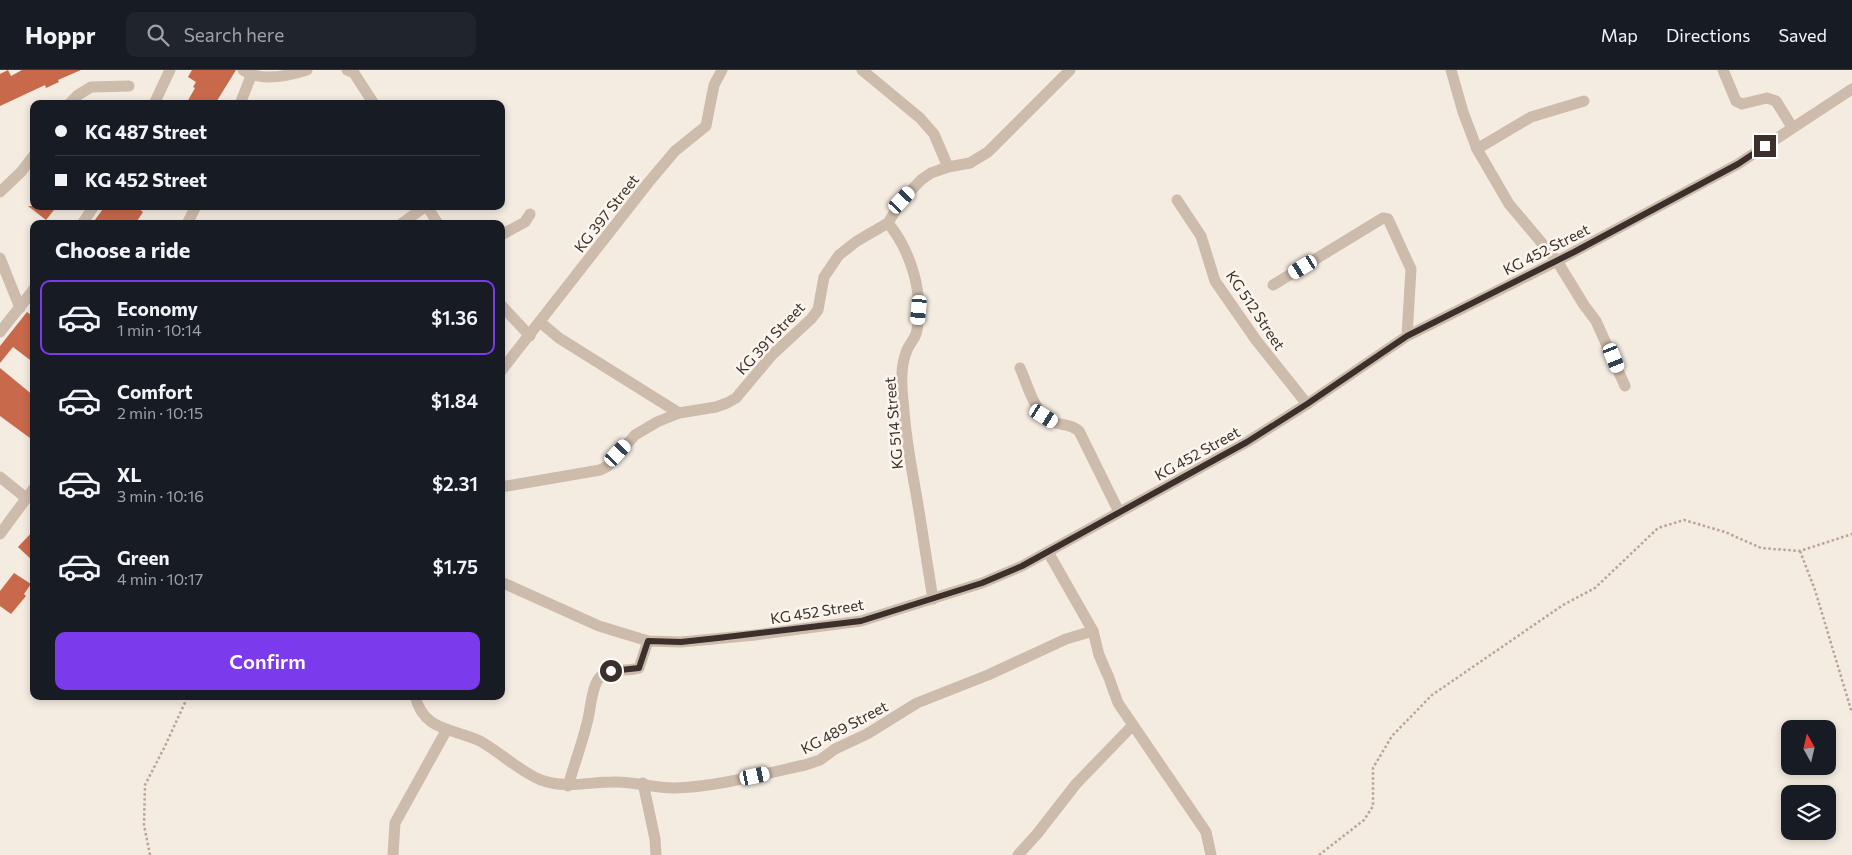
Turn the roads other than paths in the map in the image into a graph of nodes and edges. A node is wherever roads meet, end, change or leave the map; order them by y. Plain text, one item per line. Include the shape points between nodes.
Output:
1 (170, 70) edge
2 (307, 70) edge
3 (346, 70) edge
4 (722, 70) edge
5 (862, 70) edge
6 (1070, 70) edge
7 (1451, 70) edge
8 (1723, 70) edge
9 (247, 73) edge
10 (129, 86) dead end
11 (1852, 89) edge
12 (73, 100) edge
13 (156, 100) edge
14 (241, 100) edge
15 (371, 100) edge
16 (1584, 101) dead end
17 (1792, 127) junction
18 (1477, 149) junction
19 (30, 160) edge
20 (948, 167) junction
21 (0, 192) edge
22 (1177, 200) dead end
23 (421, 210) edge
24 (530, 214) dead end
25 (407, 220) edge
26 (888, 223) junction
27 (505, 233) edge
28 (0, 258) edge
29 (1557, 260) junction
30 (1273, 285) dead end
31 (30, 294) edge
32 (20, 308) junction
33 (505, 309) edge
34 (540, 322) junction
35 (0, 332) edge
36 (530, 336) junction
37 (1407, 336) junction
38 (505, 366) edge
39 (1020, 368) dead end
40 (1625, 386) dead end
41 (1307, 404) junction
42 (679, 413) junction
43 (0, 477) edge
44 (505, 486) edge
45 (30, 493) edge
46 (26, 498) junction
47 (1120, 512) junction
48 (0, 534) edge
49 (1048, 552) junction
50 (505, 584) edge
51 (933, 598) junction
52 (1093, 631) junction
53 (648, 641) junction
54 (417, 700) edge
55 (1133, 725) junction
56 (446, 731) junction
57 (643, 783) junction
58 (568, 786) junction
59 (393, 855) edge
60 (656, 855) edge
61 (1018, 855) edge
62 (1211, 855) edge

1 - 13 street
2 - 9 street via 287,76
3 - 15 street via 354,73
4 - 34 street, KG 397 Street via 714,85 706,126 675,151
5 - 20 street via 920,118 934,134
6 - 20 street, KG 391 Street via 988,152 970,163
7 - 18 street
8 - 17 street via 1736,102 1742,104 1767,98 1776,101
9 - 14 street
10 - 12 street via 91,87
11 - 17 street, KG 452 Street
16 - 18 street via 1531,117
17 - 29 street, KG 452 Street via 1738,164
18 - 29 street via 1510,204
19 - 21 street
20 - 26 street, KG 391 Street via 921,180 902,200
22 - 41 street, KG 512 Street via 1201,236 1215,281 1256,340
23 - 25 street
24 - 27 street via 525,222
26 - 42 street, KG 391 Street via 839,255 824,277 818,310 772,355 736,398 716,407
26 - 51 street, KG 514 Street via 910,260 919,310 917,332 907,349 902,382 905,430
28 - 32 street
29 - 37 street, KG 452 Street
29 - 40 street via 1596,321
30 - 37 street via 1383,218 1388,219 1411,269
31 - 32 street
32 - 35 street
33 - 36 street
34 - 36 street, KG 397 Street
34 - 42 street via 559,338
36 - 38 street, KG 397 Street
37 - 41 street, KG 452 Street
39 - 47 street via 1044,416 1054,423 1072,425 1078,431
41 - 47 street, KG 452 Street via 1247,442
42 - 44 street, KG 391 Street via 635,436 608,466 600,470
43 - 46 street
45 - 46 street
46 - 48 street
47 - 49 street, KG 452 Street
49 - 51 street, KG 452 Street via 982,583
49 - 52 street
50 - 53 street, KG 452 Street via 599,626
51 - 53 street, KG 452 Street via 861,621 681,642
52 - 55 street via 1099,656 1118,703
52 - 57 street, KG 489 Street via 1066,639 917,703 867,734 805,766 701,786 672,788
53 - 58 street via 639,668 602,673 599,678
54 - 56 street, KG 489 Street via 431,723
55 - 61 street via 1076,784
55 - 62 street via 1206,832
56 - 58 street, KG 489 Street via 480,741 539,779
56 - 59 street via 394,823
57 - 58 street, KG 489 Street
57 - 60 street

